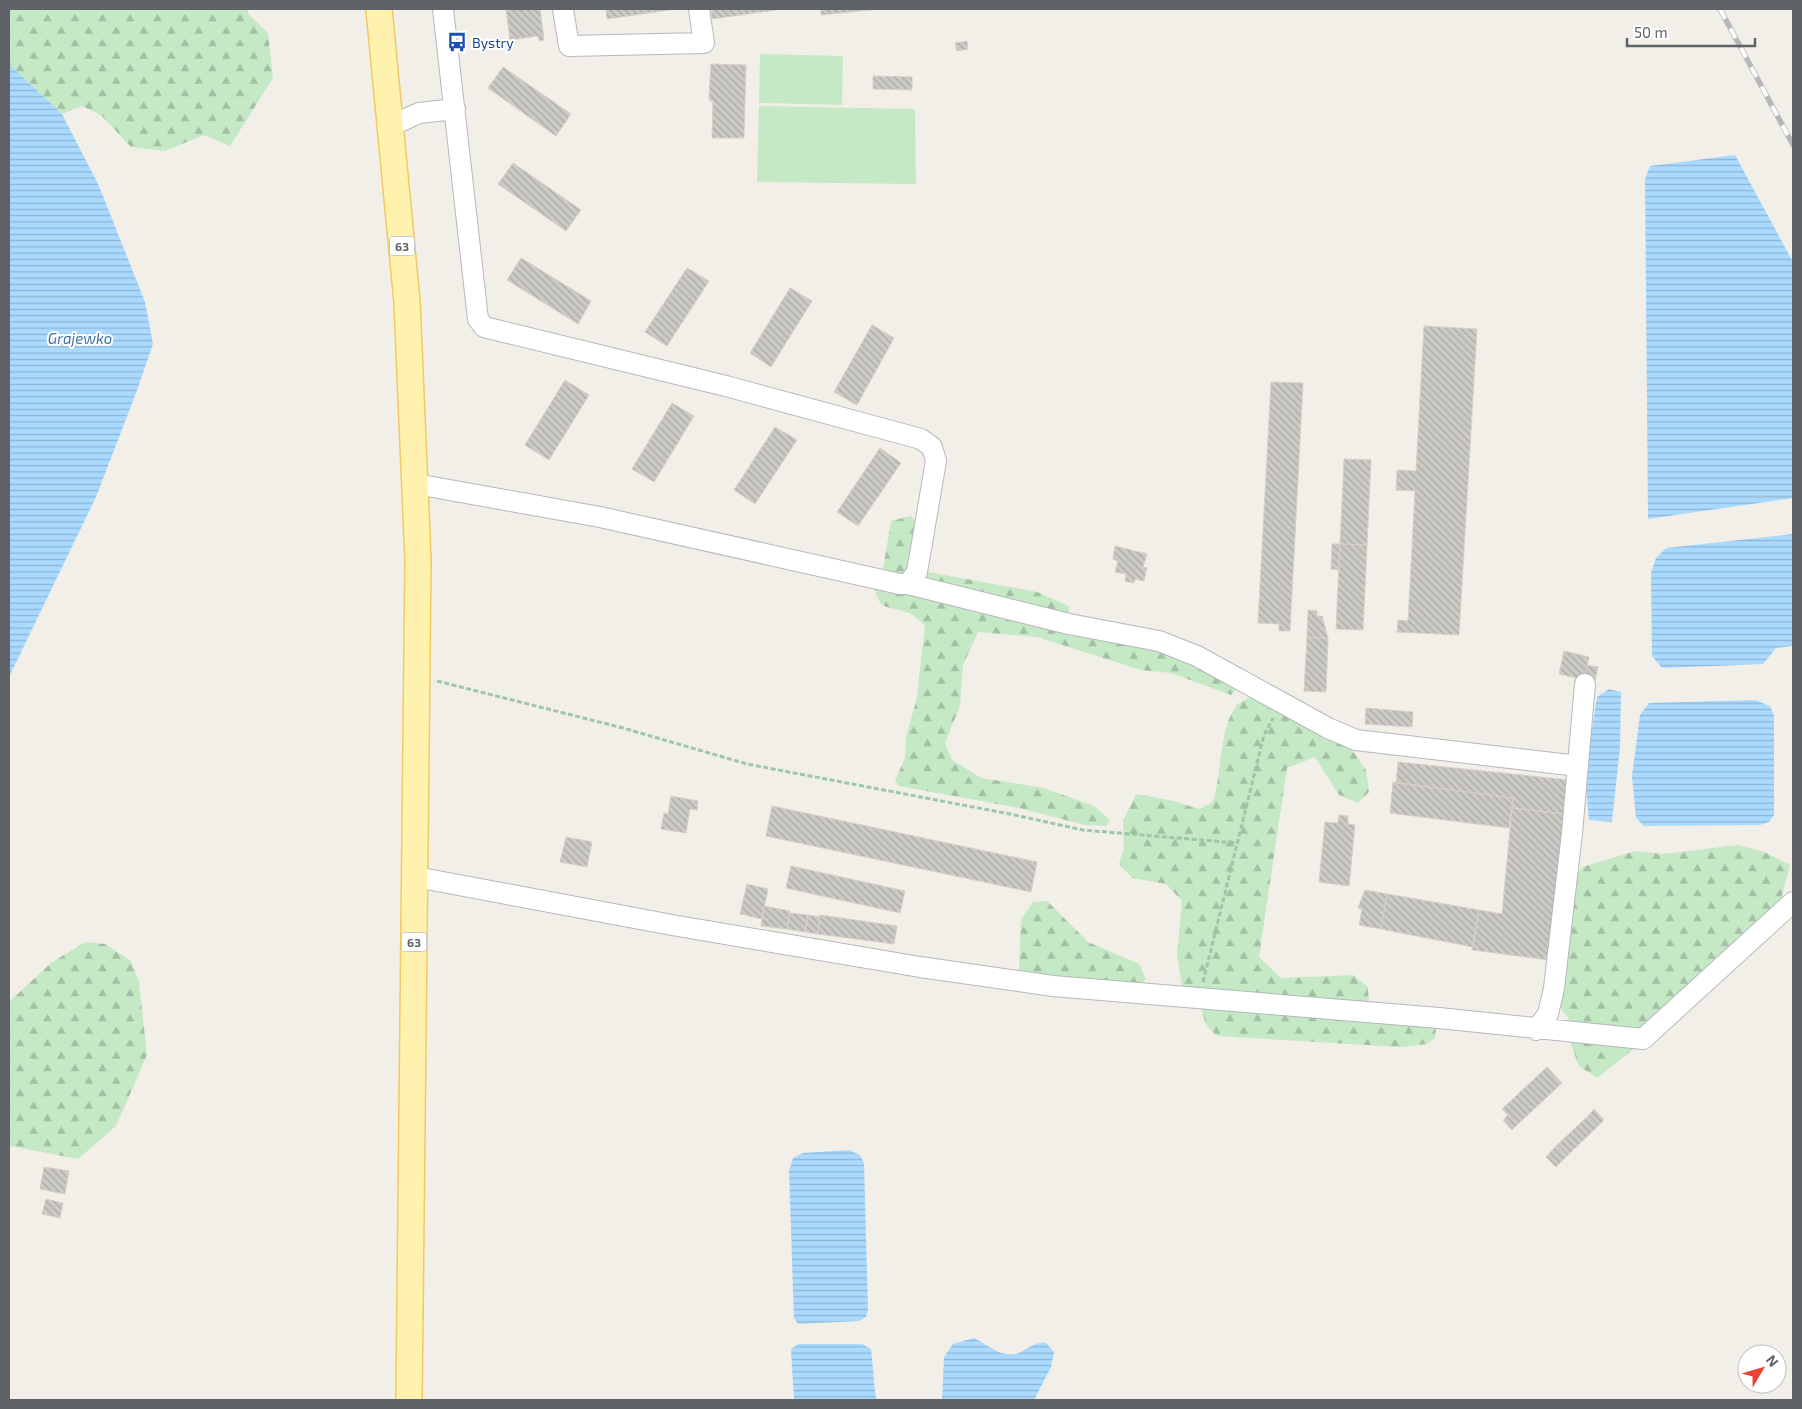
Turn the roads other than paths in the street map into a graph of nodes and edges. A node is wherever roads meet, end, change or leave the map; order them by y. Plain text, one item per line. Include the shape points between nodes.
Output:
1 (379, 9) edge
2 (443, 9) edge
3 (563, 9) edge
4 (699, 9) edge
5 (455, 110) junction
6 (391, 126) junction
7 (416, 484) junction
8 (908, 584) junction
9 (1585, 684) dead end
10 (1578, 766) junction
11 (416, 877) junction
12 (1793, 902) edge
13 (1536, 1030) junction
14 (409, 1400) edge

1 - 6 main road, 63
2 - 5 street
3 - 4 street via 569,46 704,43
5 - 6 street via 419,113
5 - 8 street via 478,319 484,327 726,386 921,439 932,447 936,461 918,572
6 - 7 main road, 63 via 407,302
7 - 8 street via 600,517
7 - 11 main road, 63
8 - 10 street via 1069,624 1159,641 1198,656 1356,740
9 - 10 street
10 - 13 street via 1554,988 1548,1014
11 - 13 street via 672,925 1053,986 1439,1018
11 - 14 main road, 63
12 - 13 street via 1644,1039

